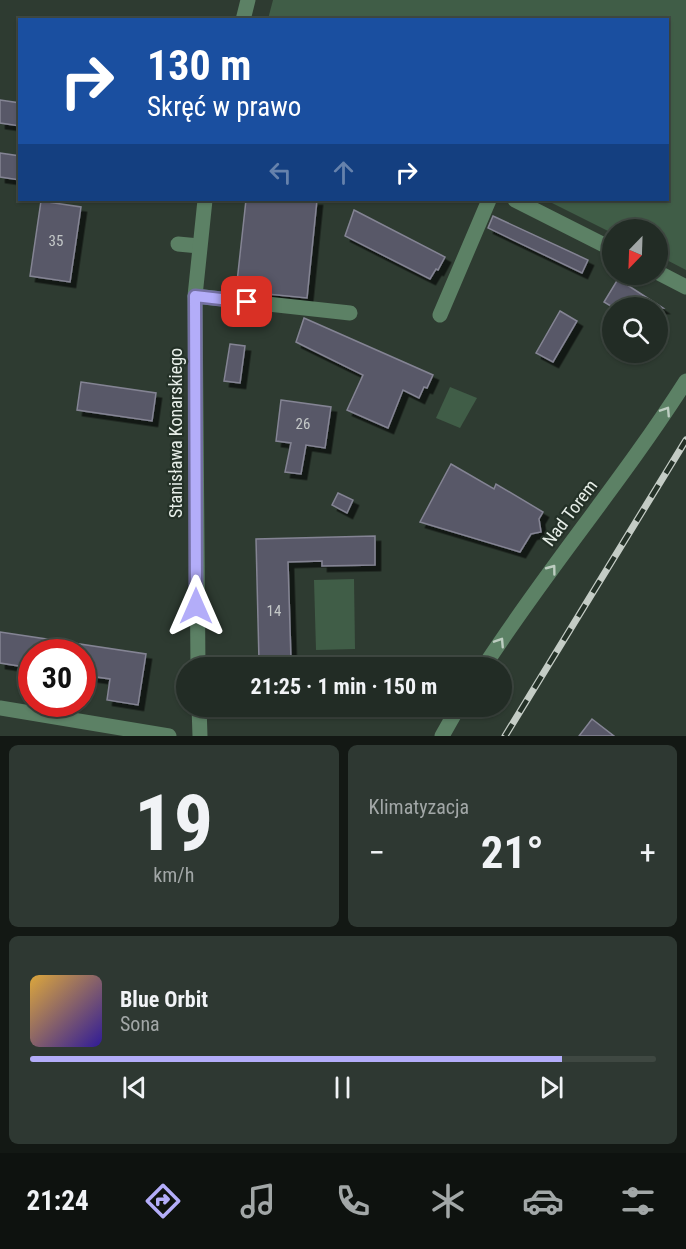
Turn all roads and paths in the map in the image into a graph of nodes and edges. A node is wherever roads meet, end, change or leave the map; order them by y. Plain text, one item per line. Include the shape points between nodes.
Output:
1 (248, 0) edge
2 (244, 18) edge
3 (205, 201) edge
4 (489, 201) edge
5 (516, 201) edge
6 (178, 244) dead end
7 (602, 244) edge
8 (199, 246) junction
9 (668, 277) edge
10 (686, 286) edge
11 (195, 296) junction
12 (350, 313) dead end
13 (440, 315) dead end
14 (686, 381) edge
15 (198, 657) edge
16 (490, 657) edge
17 (0, 708) edge
18 (199, 717) edge
19 (453, 717) edge
20 (169, 736) edge
21 (200, 736) edge
22 (442, 736) edge

1 - 2 street
3 - 8 street, Stanisława Konarskiego
4 - 13 street
5 - 7 street
6 - 8 street
8 - 11 street, Stanisława Konarskiego
9 - 10 street
11 - 12 street
11 - 15 street, Stanisława Konarskiego
16 -> 14 street, Nad Torem via 627,471
17 - 20 street
18 - 21 street
19 - 22 street

